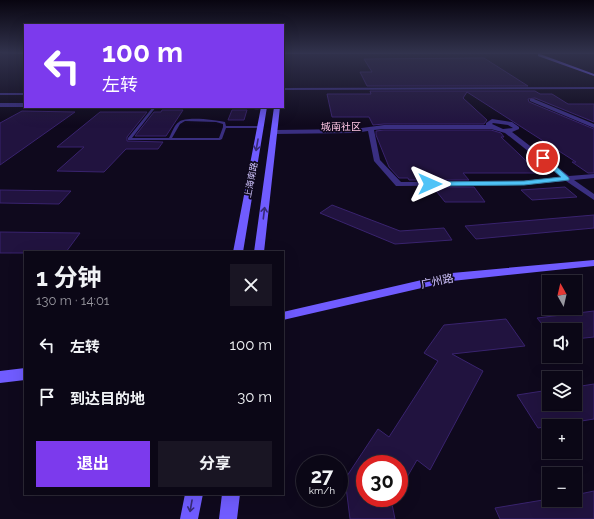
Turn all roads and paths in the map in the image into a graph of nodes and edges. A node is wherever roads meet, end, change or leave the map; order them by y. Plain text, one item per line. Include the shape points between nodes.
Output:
1 (594, 88) edge
2 (284, 89) edge
3 (0, 94) edge
4 (24, 94) edge
5 (532, 100) dead end
6 (0, 105) edge
7 (24, 105) edge
8 (154, 108) edge
9 (264, 108) edge
10 (277, 108) edge
11 (594, 126) edge
12 (225, 127) junction
13 (261, 127) junction
14 (491, 127) junction
15 (371, 129) junction
16 (506, 131) junction
17 (274, 132) junction
18 (170, 139) junction
19 (594, 176) edge
20 (567, 179) junction
21 (594, 198) edge
22 (238, 251) edge
23 (259, 251) edge
24 (594, 263) edge
25 (284, 316) edge
26 (24, 374) edge
27 (0, 377) edge
28 (194, 495) edge
29 (231, 495) edge
30 (189, 519) edge
31 (228, 519) edge

1 - 2 street
3 - 4 street
5 - 11 street
6 - 7 street
8 - 18 lane via 129,139
9 - 13 street, 上海南路
10 - 17 street, 上海南路
12 - 13 lane
12 - 18 lane via 220,139
12 - 18 lane via 224,123 216,121 184,120 179,123
13 -> 22 street, 上海南路
14 - 15 street
14 - 16 street
14 - 16 street via 488,124 496,121 510,123 517,128
15 - 17 street
15 - 20 street via 377,161 399,184 524,183
16 - 20 street
23 -> 17 street, 上海南路
19 - 20 street
20 - 21 street
24 - 25 street, 广州路 via 452,277
26 - 27 street
28 -> 30 street
29 - 31 street

